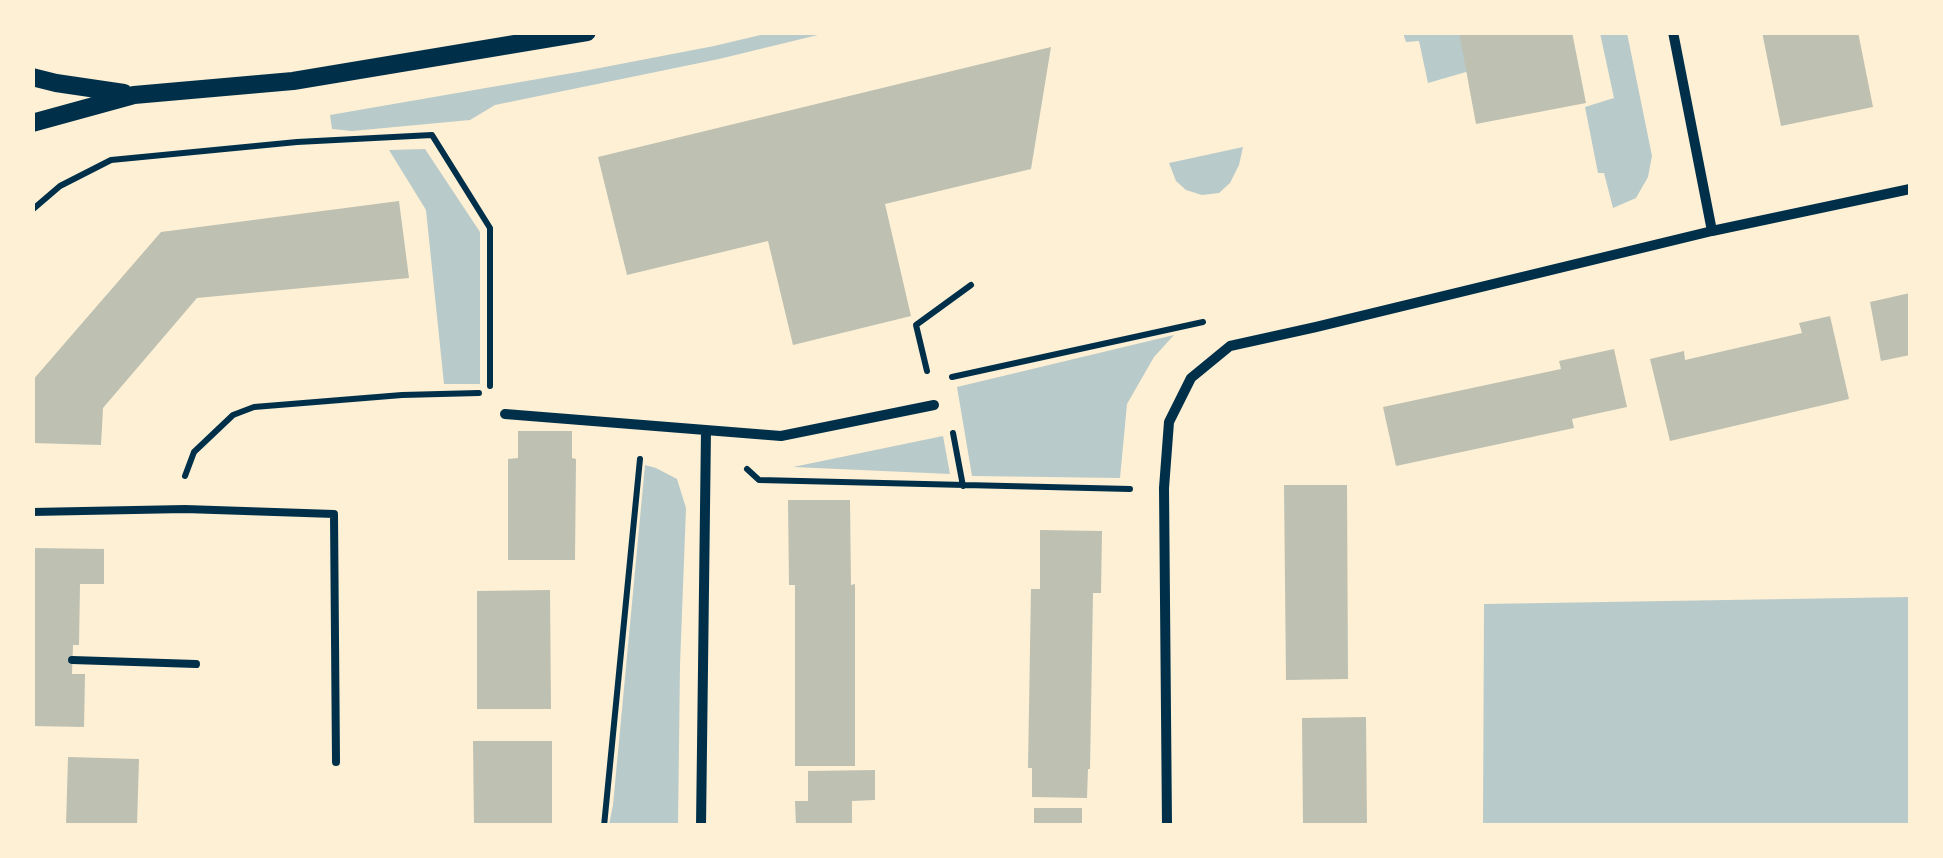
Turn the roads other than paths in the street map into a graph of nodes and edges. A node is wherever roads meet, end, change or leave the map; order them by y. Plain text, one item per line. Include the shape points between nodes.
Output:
1 (587, 32) edge
2 (1673, 32) edge
3 (32, 77) edge
4 (134, 95) junction
5 (32, 124) edge
6 (1910, 189) edge
7 (1712, 231) junction
8 (934, 405) dead end
9 (505, 414) dead end
10 (706, 430) junction
11 (32, 512) edge
12 (72, 660) dead end
13 (196, 664) dead end
14 (336, 762) dead end
15 (700, 826) edge
16 (1166, 826) edge

1 - 4 street via 293,81
2 - 7 street
3 - 4 street
4 - 5 street
6 - 7 street
7 - 16 street via 1230,346 1191,378 1169,422 1164,488
8 - 10 street via 781,436
9 - 10 street
10 - 15 street
11 - 14 lane via 334,514
12 - 13 lane

